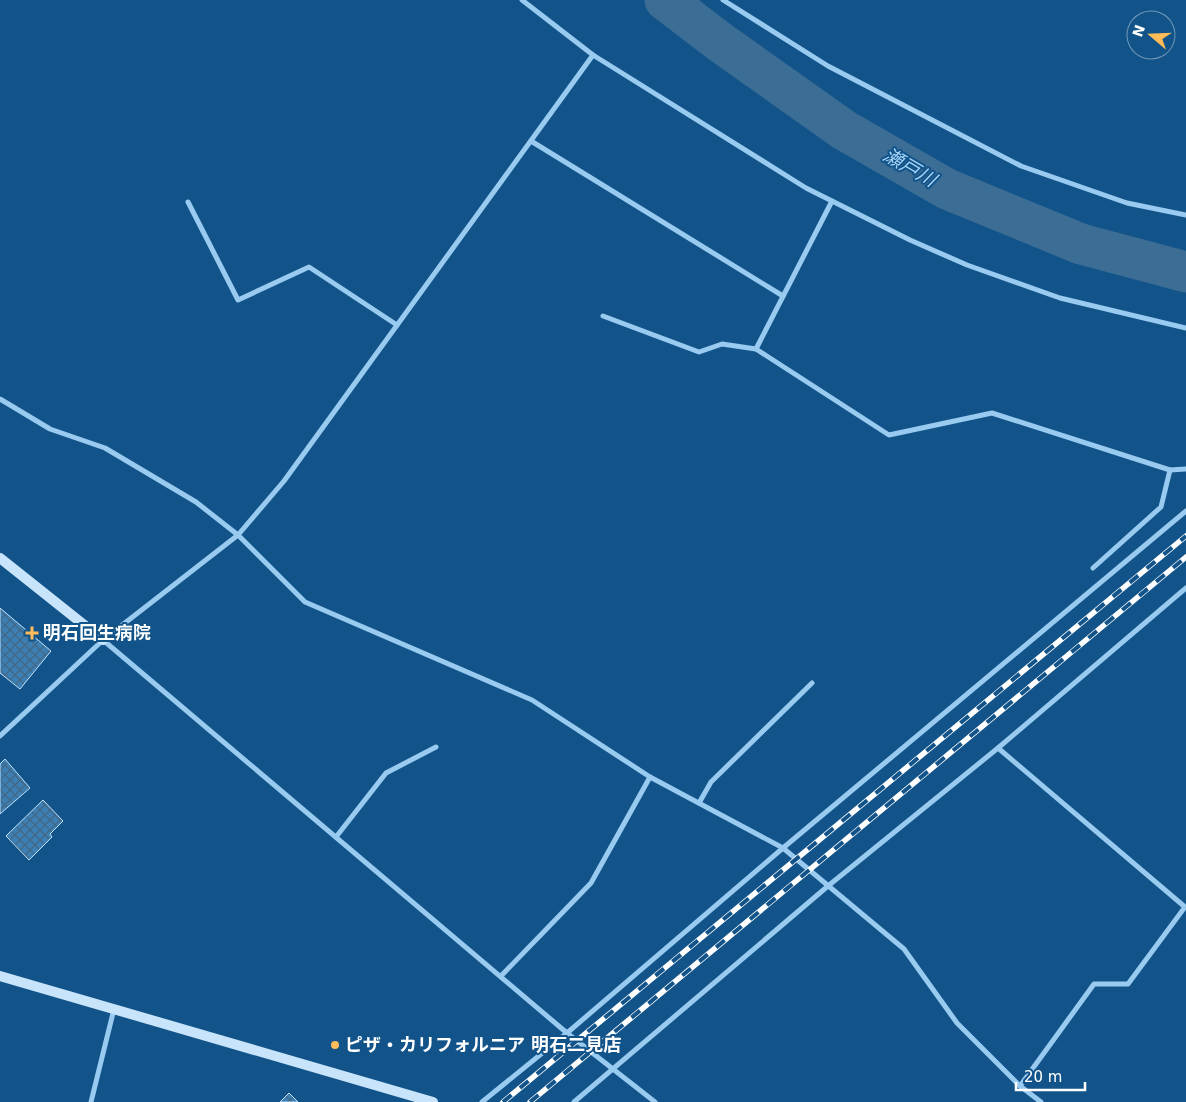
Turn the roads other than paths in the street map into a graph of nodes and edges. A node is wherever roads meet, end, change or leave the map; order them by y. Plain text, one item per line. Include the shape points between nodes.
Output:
1 (522, 0) edge
2 (723, 0) edge
3 (593, 55) junction
4 (531, 141) junction
5 (832, 201) junction
6 (188, 202) dead end
7 (1186, 215) edge
8 (783, 296) junction
9 (603, 316) dead end
10 (397, 325) junction
11 (1186, 328) edge
12 (756, 349) junction
13 (0, 399) edge
14 (1186, 468) edge
15 (1170, 470) junction
16 (1186, 511) edge
17 (238, 534) junction
18 (0, 558) edge
19 (1093, 568) dead end
20 (1186, 588) edge
21 (102, 640) junction
22 (812, 683) dead end
23 (0, 736) edge
24 (436, 747) dead end
25 (998, 748) junction
26 (650, 777) junction
27 (700, 803) junction
28 (336, 837) junction
29 (783, 848) junction
30 (828, 886) junction
31 (0, 976) edge
32 (501, 976) junction
33 (114, 1009) junction
34 (567, 1033) junction
35 (614, 1068) junction
36 (1020, 1086) junction
37 (91, 1102) edge
38 (433, 1102) edge
39 (482, 1102) edge
40 (574, 1102) edge
41 (655, 1102) edge
42 (1041, 1102) edge

1 - 3 street
2 - 7 street via 828,66 1021,166 1128,203
3 - 4 street
3 - 5 street
4 - 8 street
4 - 10 street
5 - 8 street
5 - 11 street via 967,265 1060,298
6 - 10 street via 238,300 309,267
8 - 12 street
9 - 12 street via 699,352 722,344
10 - 17 street via 284,481
12 - 15 street via 889,436 992,413
13 - 17 street via 50,429 105,448 196,502
14 - 15 street
15 - 19 street via 1161,506
16 - 29 street
17 - 21 street
17 - 26 street via 304,602 532,700
18 - 21 street
20 - 25 street
21 - 23 street
21 - 28 street
22 - 27 street via 711,782
24 - 28 street via 386,773
25 - 30 street
25 - 36 street via 1185,907 1128,984 1094,984
26 - 27 street
26 - 32 street via 591,884
27 - 29 street
28 - 32 street
29 - 30 street
29 - 34 street
30 - 35 street
30 - 36 street via 904,949 957,1023
31 - 33 street
32 - 34 street
33 - 37 street
33 - 38 street
34 - 35 street
34 - 39 street
35 - 40 street
35 - 41 street
36 - 42 street

